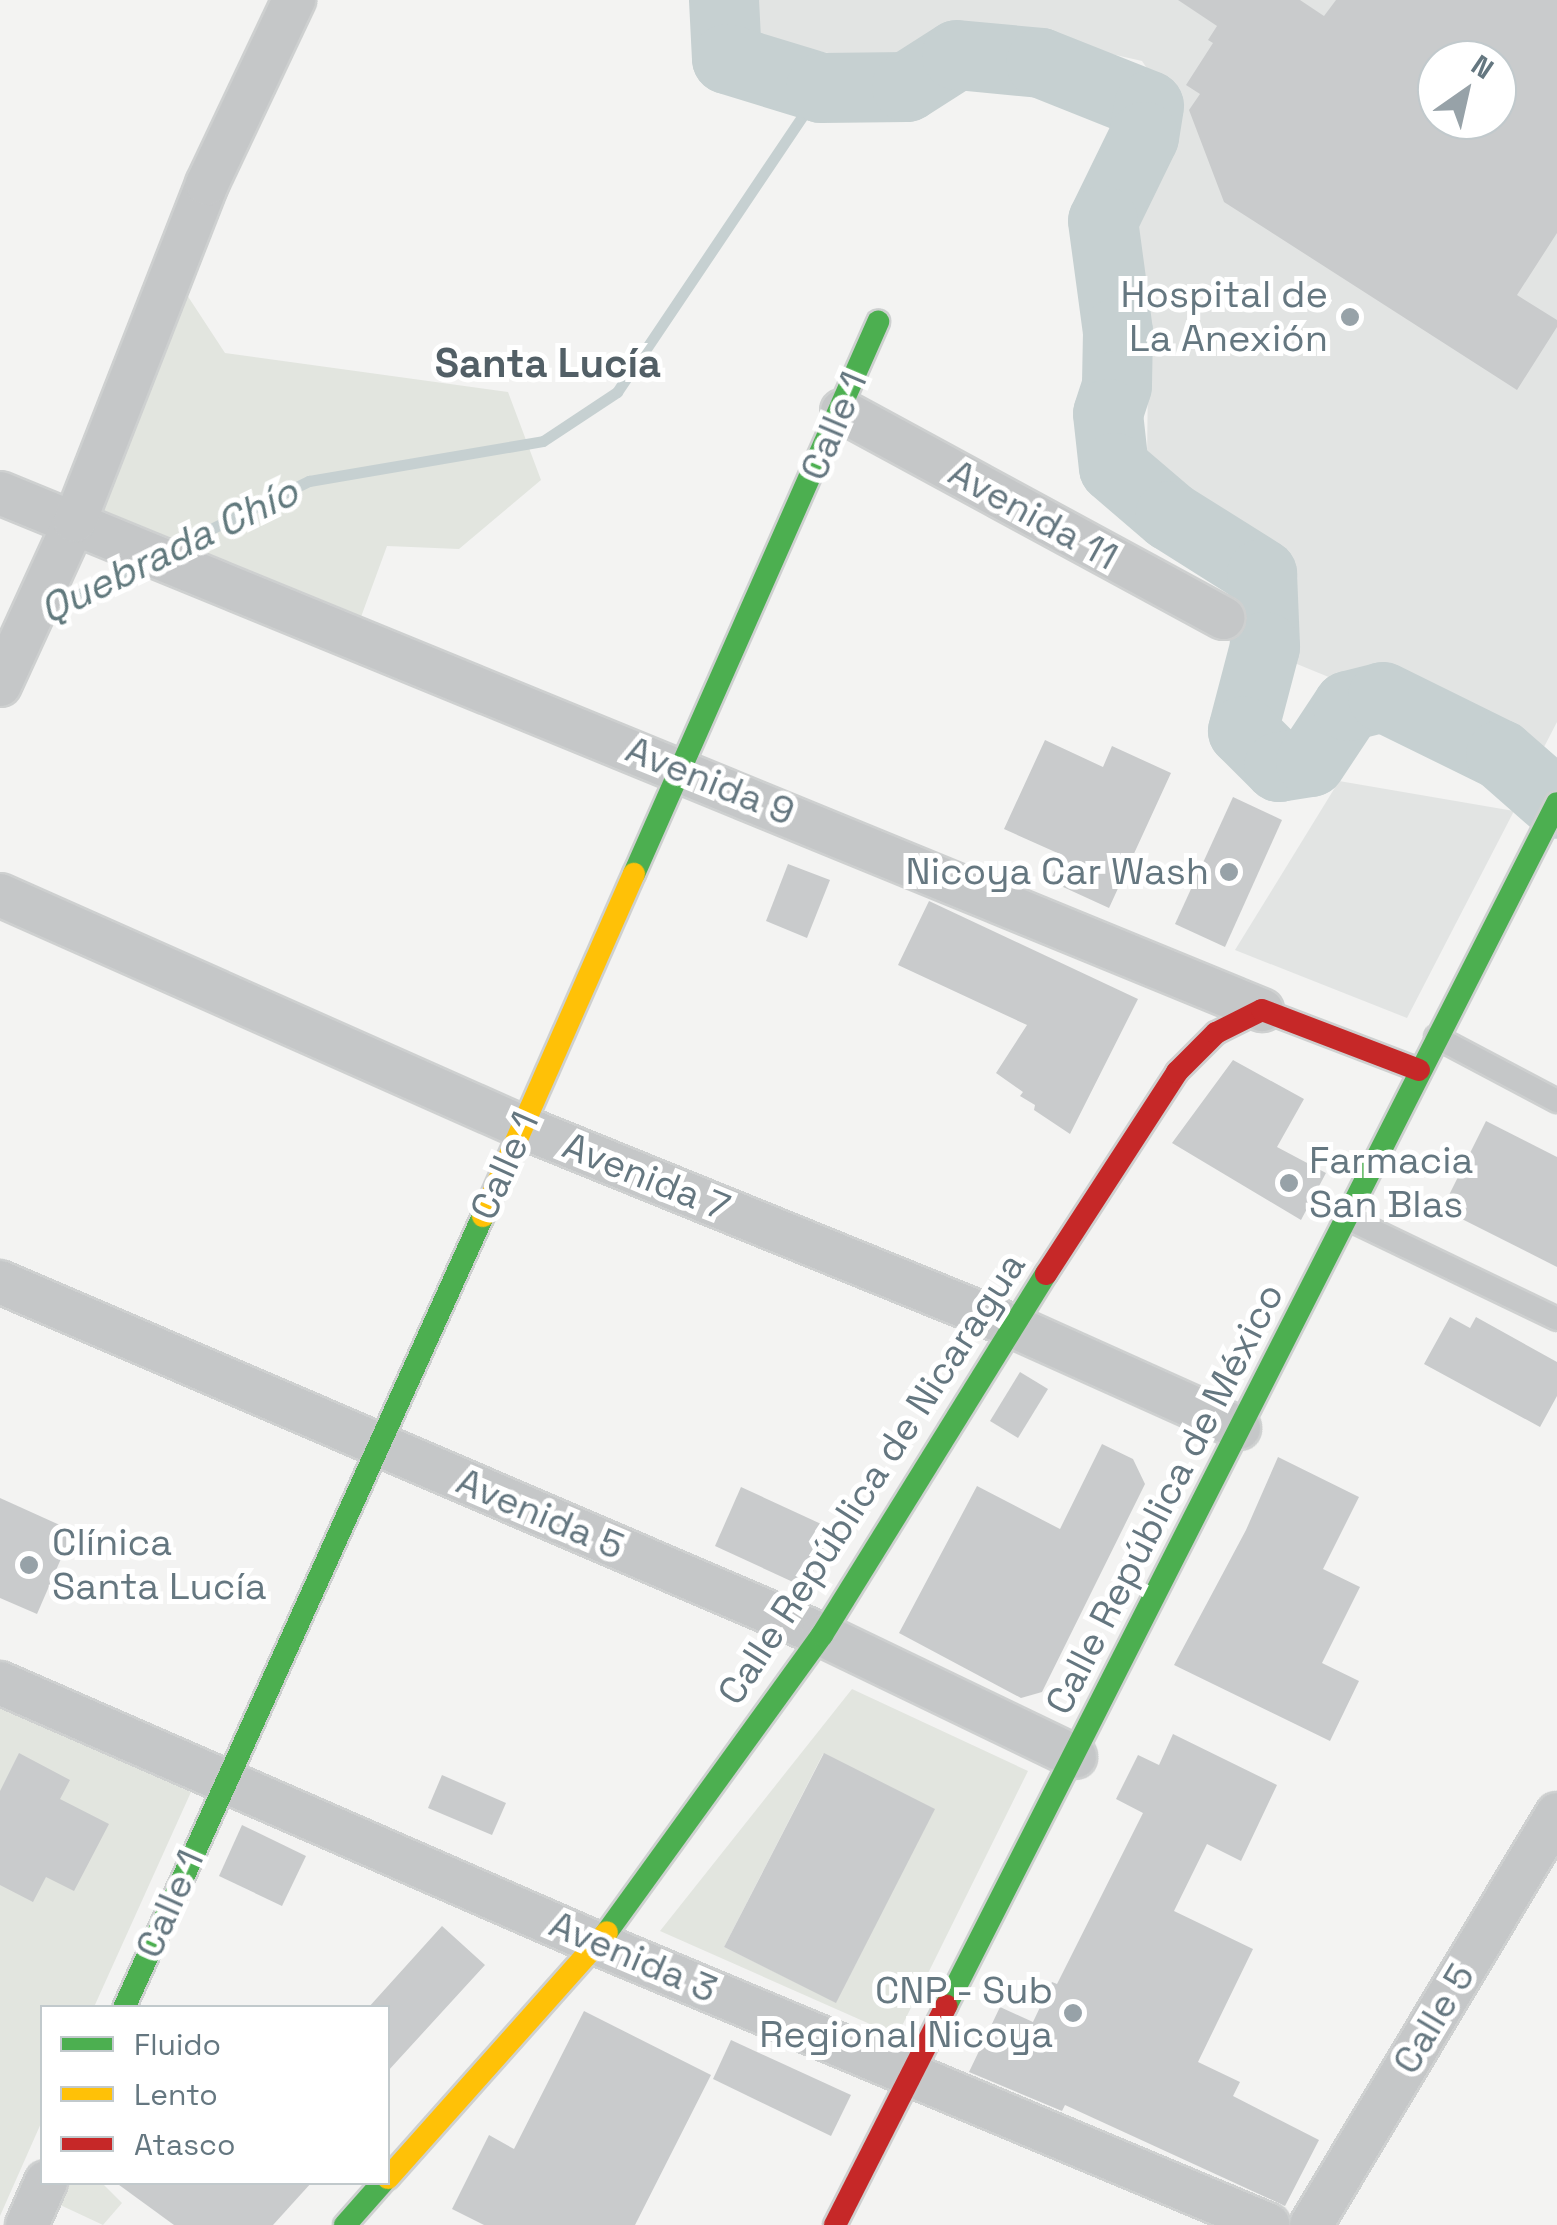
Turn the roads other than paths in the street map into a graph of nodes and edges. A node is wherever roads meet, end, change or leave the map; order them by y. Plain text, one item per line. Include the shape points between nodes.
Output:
1 (294, 0) edge
2 (878, 322) dead end
3 (842, 411) junction
4 (0, 493) edge
5 (75, 522) junction
6 (1224, 618) dead end
7 (0, 685) edge
8 (680, 768) junction
9 (1557, 804) edge
10 (0, 896) edge
11 (1262, 1010) junction
12 (1436, 1037) junction
13 (1419, 1070) junction
14 (1557, 1101) edge
15 (522, 1127) junction
16 (1345, 1218) junction
17 (0, 1282) edge
18 (1557, 1320) edge
19 (1012, 1326) junction
20 (1240, 1428) junction
21 (381, 1446) junction
22 (822, 1635) junction
23 (0, 1682) edge
24 (1075, 1757) junction
25 (226, 1778) junction
26 (1557, 1814) edge
27 (598, 1944) junction
28 (125, 2005) edge
29 (911, 2071) junction
30 (390, 2174) edge
31 (45, 2185) edge
32 (381, 2185) edge
33 (27, 2225) edge
34 (345, 2225) edge
35 (835, 2225) edge
36 (1269, 2225) edge
37 (1311, 2225) edge

1 - 5 street via 207,184
2 - 3 main road, Calle 1
3 - 6 street, Avenida 11
3 - 8 main road, Calle 1
4 - 5 street, Avenida 9
5 - 7 street
5 - 8 street, Avenida 9
8 - 11 street, Avenida 9
8 - 15 main road, Calle 1
9 - 12 main road, Calle República de México
10 - 15 street, Avenida 7
11 - 13 main road, Avenida 9
11 - 19 main road, Calle República de Nicaragua via 1216,1033 1177,1072
12 - 13 main road, Calle República de México
12 - 14 lane
13 - 16 main road, Calle República de México
15 - 19 street, Avenida 7
15 - 21 main road, Calle 1
16 - 18 lane
16 - 20 main road, Calle República de México
17 - 21 street, Avenida 5
19 - 20 street, Avenida 7
19 - 22 main road, Calle República de Nicaragua
20 - 24 main road, Calle República de México
21 - 22 street, Avenida 5
21 - 25 main road, Calle 1
22 - 24 street, Avenida 5
22 - 27 main road, Calle República de Nicaragua
23 - 25 street, Avenida 3
24 - 29 main road, Calle República de México
25 - 27 street, Avenida 3
25 - 28 main road, Calle 1
26 - 37 street, Calle 5
27 - 29 street, Avenida 3
27 - 30 main road, Calle República de Nicaragua
29 - 35 main road, Calle República de México
29 - 36 street, Avenida 3
31 - 33 street
32 - 34 main road, Calle República de Nicaragua

